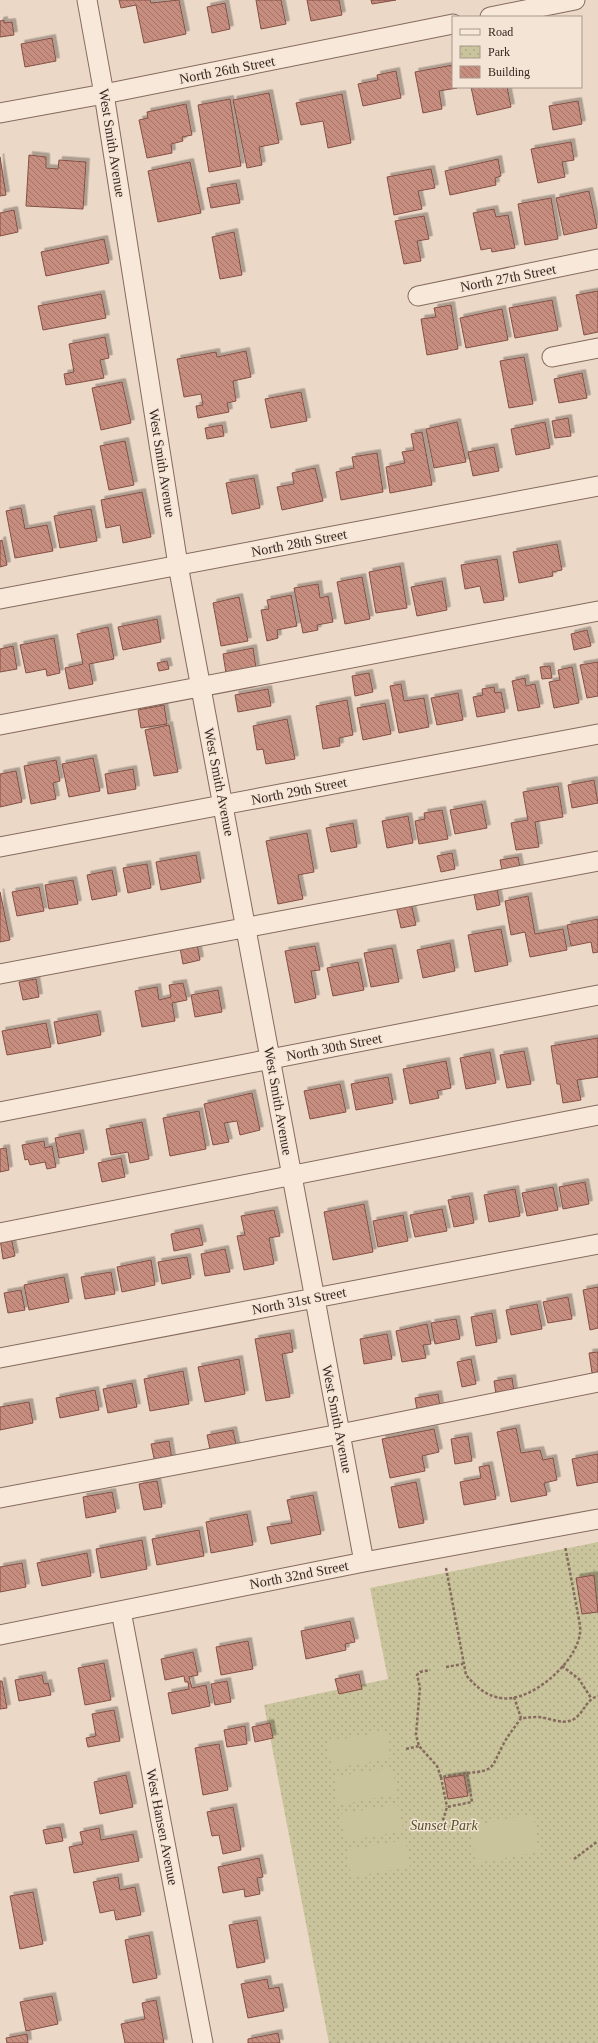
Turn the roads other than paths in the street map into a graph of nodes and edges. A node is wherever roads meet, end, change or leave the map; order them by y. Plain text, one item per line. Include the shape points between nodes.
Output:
1 (87, 0) edge
2 (575, 0) edge
3 (495, 16) edge
4 (452, 24) edge
5 (104, 94) junction
6 (0, 113) edge
7 (598, 260) edge
8 (418, 296) dead end
9 (598, 348) edge
10 (552, 357) dead end
11 (598, 486) edge
12 (178, 566) junction
13 (0, 599) edge
14 (598, 611) edge
15 (200, 685) junction
16 (0, 725) edge
17 (598, 734) edge
18 (223, 805) junction
19 (0, 848) edge
20 (598, 861) edge
21 (246, 927) junction
22 (0, 974) edge
23 (598, 995) edge
24 (271, 1059) junction
25 (0, 1112) edge
26 (598, 1115) edge
27 (292, 1176) junction
28 (0, 1233) edge
29 (598, 1244) edge
30 (315, 1298) junction
31 (0, 1358) edge
32 (598, 1382) edge
33 (340, 1434) junction
34 (0, 1498) edge
35 (598, 1519) edge
36 (364, 1562) junction
37 (121, 1611) junction
38 (0, 1635) edge
39 (203, 2043) edge

1 - 5 street, West Smith Avenue
2 - 3 street
4 - 5 street, North 26th Street
5 - 6 street, North 26th Street
5 - 12 street, West Smith Avenue
7 - 8 street, North 27th Street
9 - 10 street
11 - 12 street, North 28th Street
12 - 13 street, North 28th Street
12 - 15 street, West Smith Avenue
14 - 15 street
15 - 16 street
15 - 18 street, West Smith Avenue
17 - 18 street, North 29th Street
18 - 19 street, North 29th Street
18 - 21 street, West Smith Avenue
20 - 21 street
21 - 22 street
21 - 24 street, West Smith Avenue
23 - 24 street, North 30th Street
24 - 25 street, North 30th Street
24 - 27 street, West Smith Avenue
26 - 27 street
27 - 28 street
27 - 30 street, West Smith Avenue
29 - 30 street, North 31st Street
30 - 31 street, North 31st Street
30 - 33 street, West Smith Avenue
32 - 33 street
33 - 34 street
33 - 36 street, West Smith Avenue
35 - 36 street, North 32nd Street
36 - 37 street, North 32nd Street
37 - 38 street, North 32nd Street
37 - 39 street, West Hansen Avenue

